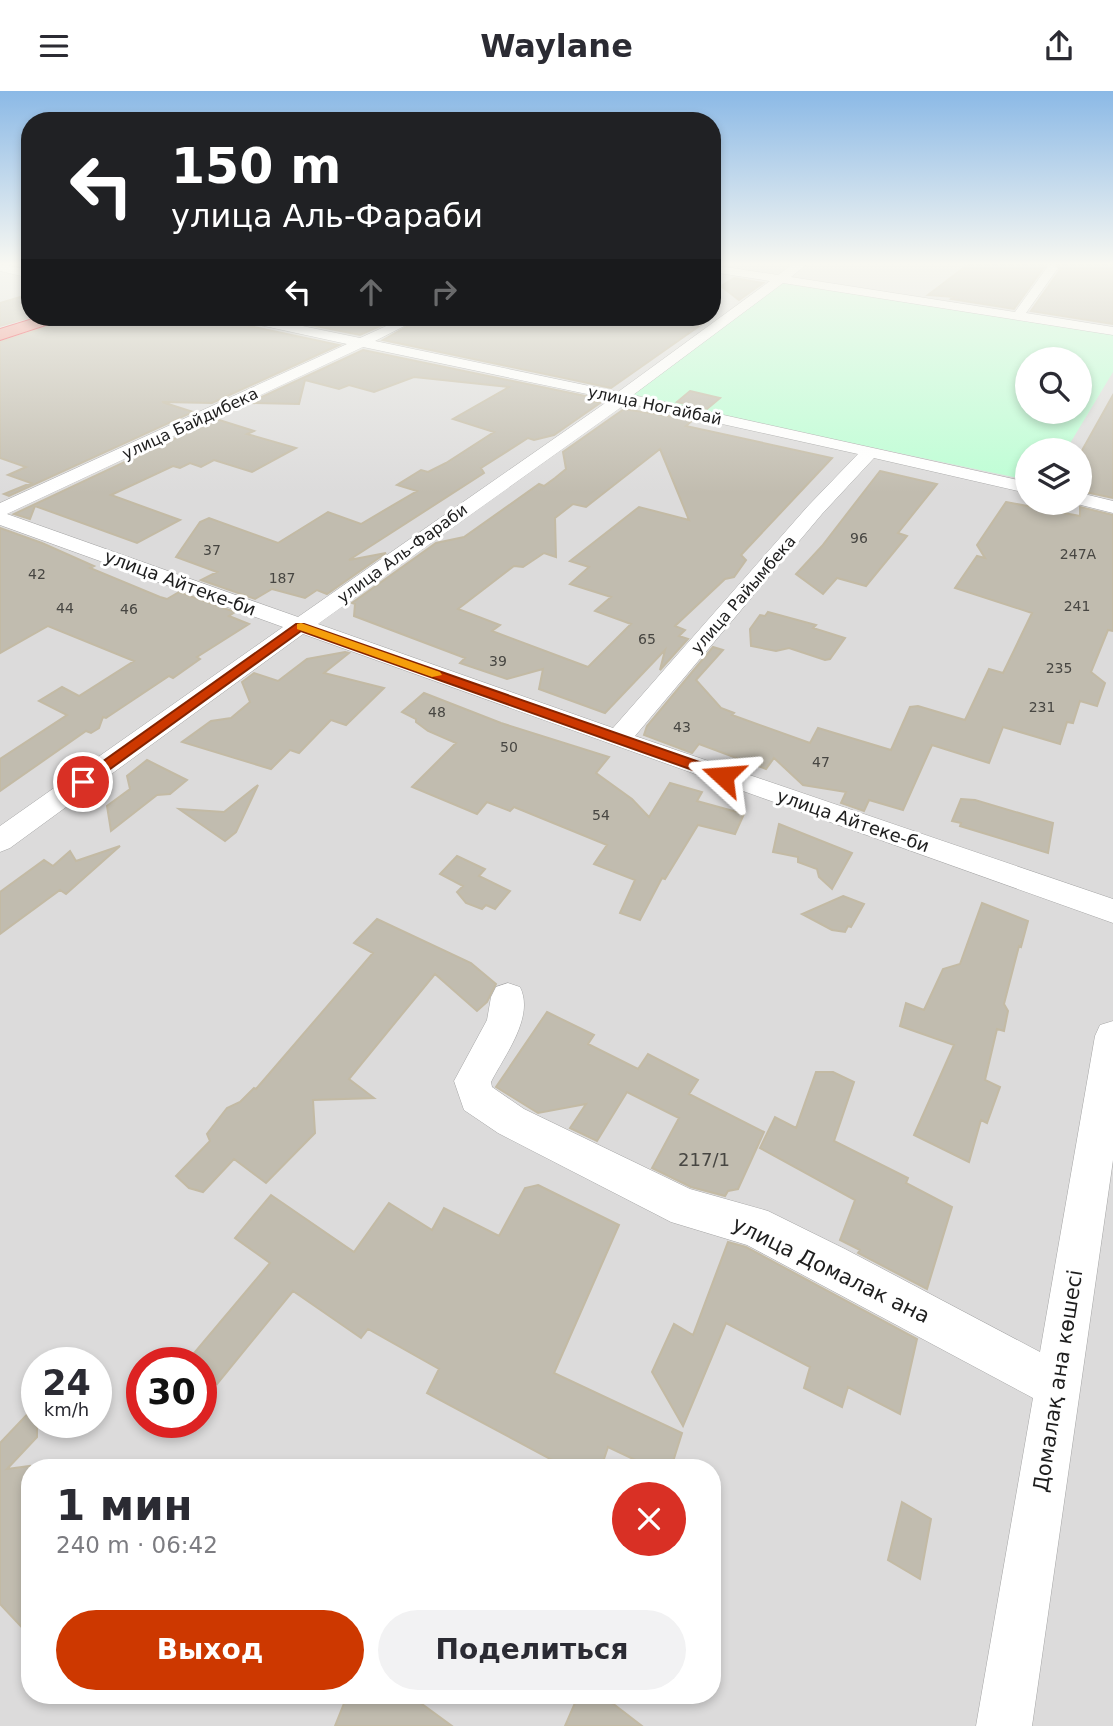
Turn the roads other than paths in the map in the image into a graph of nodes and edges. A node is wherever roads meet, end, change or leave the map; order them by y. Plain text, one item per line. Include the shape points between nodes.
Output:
1 (352, 340) edge
2 (364, 340) edge
3 (697, 340) edge
4 (360, 342) junction
5 (623, 398) junction
6 (870, 451) junction
7 (1015, 484) edge
8 (1092, 502) edge
9 (1113, 507) edge
10 (0, 510) edge
11 (0, 518) edge
12 (300, 626) junction
13 (618, 739) junction
14 (0, 841) edge
15 (1113, 911) edge
16 (508, 997) dead end
17 (1113, 1036) edge
18 (1057, 1386) junction
19 (1004, 1726) edge

1 - 4 street, улица Ногайбай
2 - 4 street, улица Байдибека
3 - 5 street, улица Аль-Фараби
4 - 5 street, улица Ногайбай
4 - 10 street, улица Байдибека
5 - 6 street, улица Ногайбай
5 - 12 street, улица Аль-Фараби
6 - 7 street, улица Ногайбай
6 - 13 street, улица Райымбека
8 - 9 street
11 - 12 street, улица Айтеке-би
12 - 13 street, улица Айтеке-би
12 - 14 street, улица Аль-Фараби
13 - 15 street, улица Айтеке-би
16 - 18 street, улица Домалак ана via 504,1022 472,1081 477,1098 511,1121 685,1208 753,1226 830,1264
17 - 18 street, Домалақ ана көшесі
18 - 19 street, Домалақ ана көшесі

